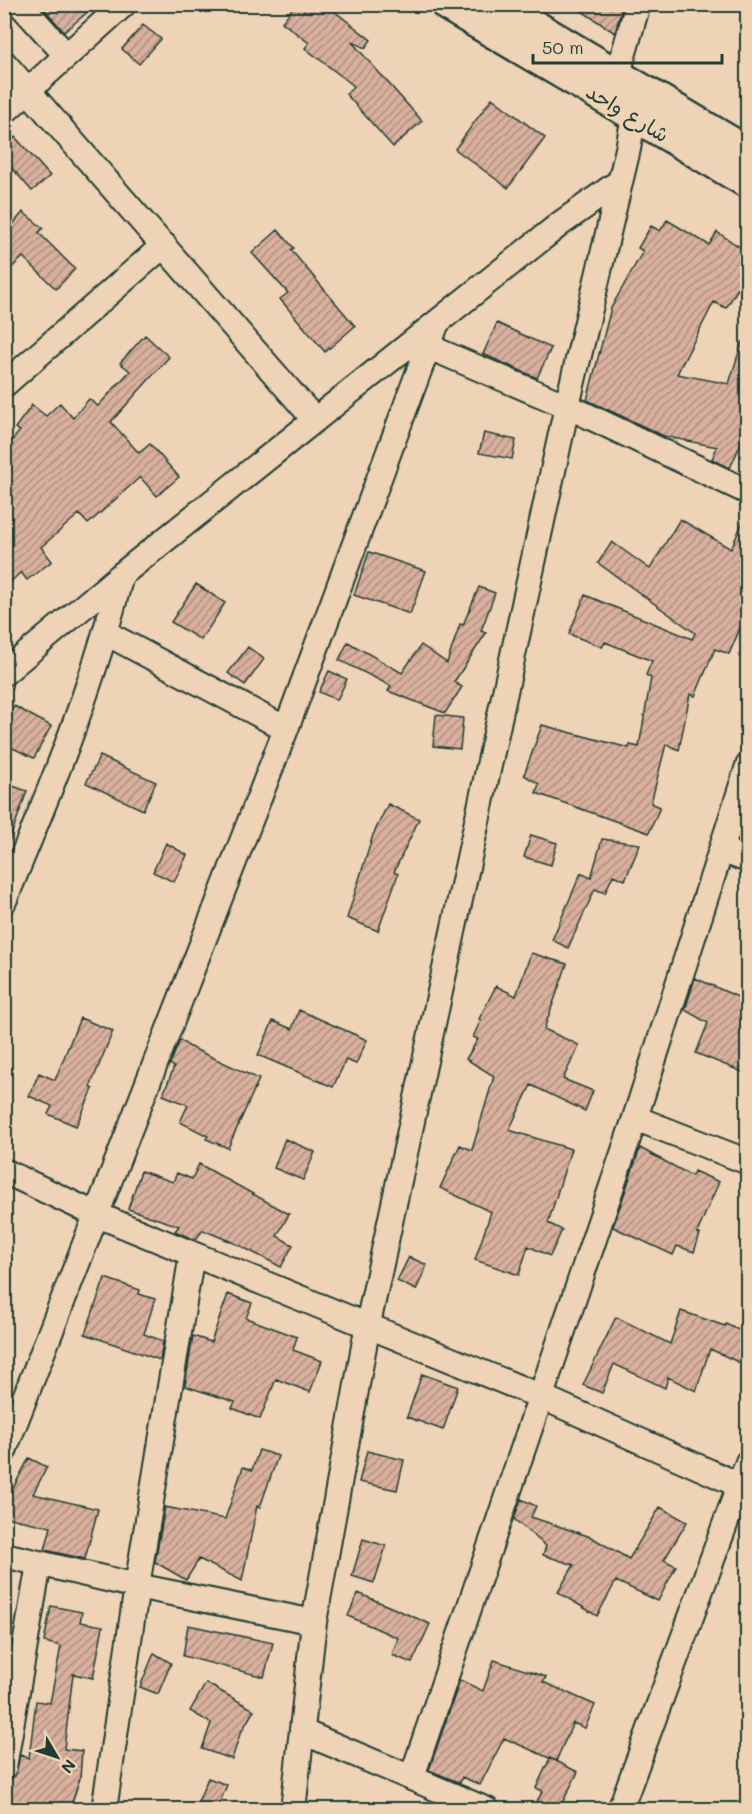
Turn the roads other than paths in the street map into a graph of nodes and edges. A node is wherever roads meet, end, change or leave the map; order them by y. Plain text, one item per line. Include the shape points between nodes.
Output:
1 (20, 4) edge
2 (124, 4) edge
3 (448, 4) edge
4 (495, 4) edge
5 (638, 4) edge
6 (66, 55) junction
7 (4, 63) edge
8 (617, 77) junction
9 (29, 90) junction
10 (4, 112) edge
11 (634, 115) junction
12 (747, 154) edge
13 (747, 181) edge
14 (619, 182) junction
15 (164, 245) junction
16 (433, 336) junction
17 (4, 385) edge
18 (567, 406) junction
19 (315, 420) junction
20 (747, 492) edge
21 (121, 574) junction
22 (106, 633) junction
23 (4, 673) edge
24 (286, 729) junction
25 (747, 766) edge
26 (721, 850) junction
27 (747, 860) edge
28 (4, 900) edge
29 (636, 1118) junction
30 (747, 1162) edge
31 (4, 1171) edge
32 (95, 1214) junction
33 (192, 1254) junction
34 (368, 1324) junction
35 (542, 1397) junction
36 (4, 1451) edge
37 (747, 1462) edge
38 (743, 1487) edge
39 (4, 1555) edge
40 (39, 1563) junction
41 (137, 1586) junction
42 (314, 1622) junction
43 (303, 1732) junction
44 (4, 1767) edge
45 (412, 1777) junction
46 (104, 1809) edge
47 (293, 1809) edge
48 (487, 1809) edge
49 (620, 1809) edge

1 - 6 street
2 - 6 street
3 - 11 street, شارع واحد
4 - 8 street, شارع واحد
5 - 8 street
6 - 9 street
7 - 9 street
8 - 11 street
8 - 12 street, شارع واحد
9 - 10 street
9 - 15 street
11 - 13 street, شارع واحد
11 - 14 street
14 - 16 street via 560,224
14 - 18 street
15 - 17 street
15 - 19 street
16 - 18 street
16 - 19 street
16 - 24 street
18 - 20 street
18 - 34 street
19 - 21 street
21 - 22 street
21 - 23 street
22 - 24 street
22 - 28 street via 66,755
24 - 32 street
25 - 26 street
26 - 27 street
26 - 29 street
29 - 30 street
29 - 35 street
31 - 32 street
32 - 33 street
32 - 36 street
33 - 34 street
33 - 41 street
34 - 35 street
34 - 42 street
35 - 38 street
35 - 45 street
37 - 38 street
38 - 49 street
39 - 40 street
40 - 41 street
40 - 44 street
41 - 42 street
41 - 46 street
42 - 43 street
43 - 45 street
43 - 47 street
45 - 48 street

